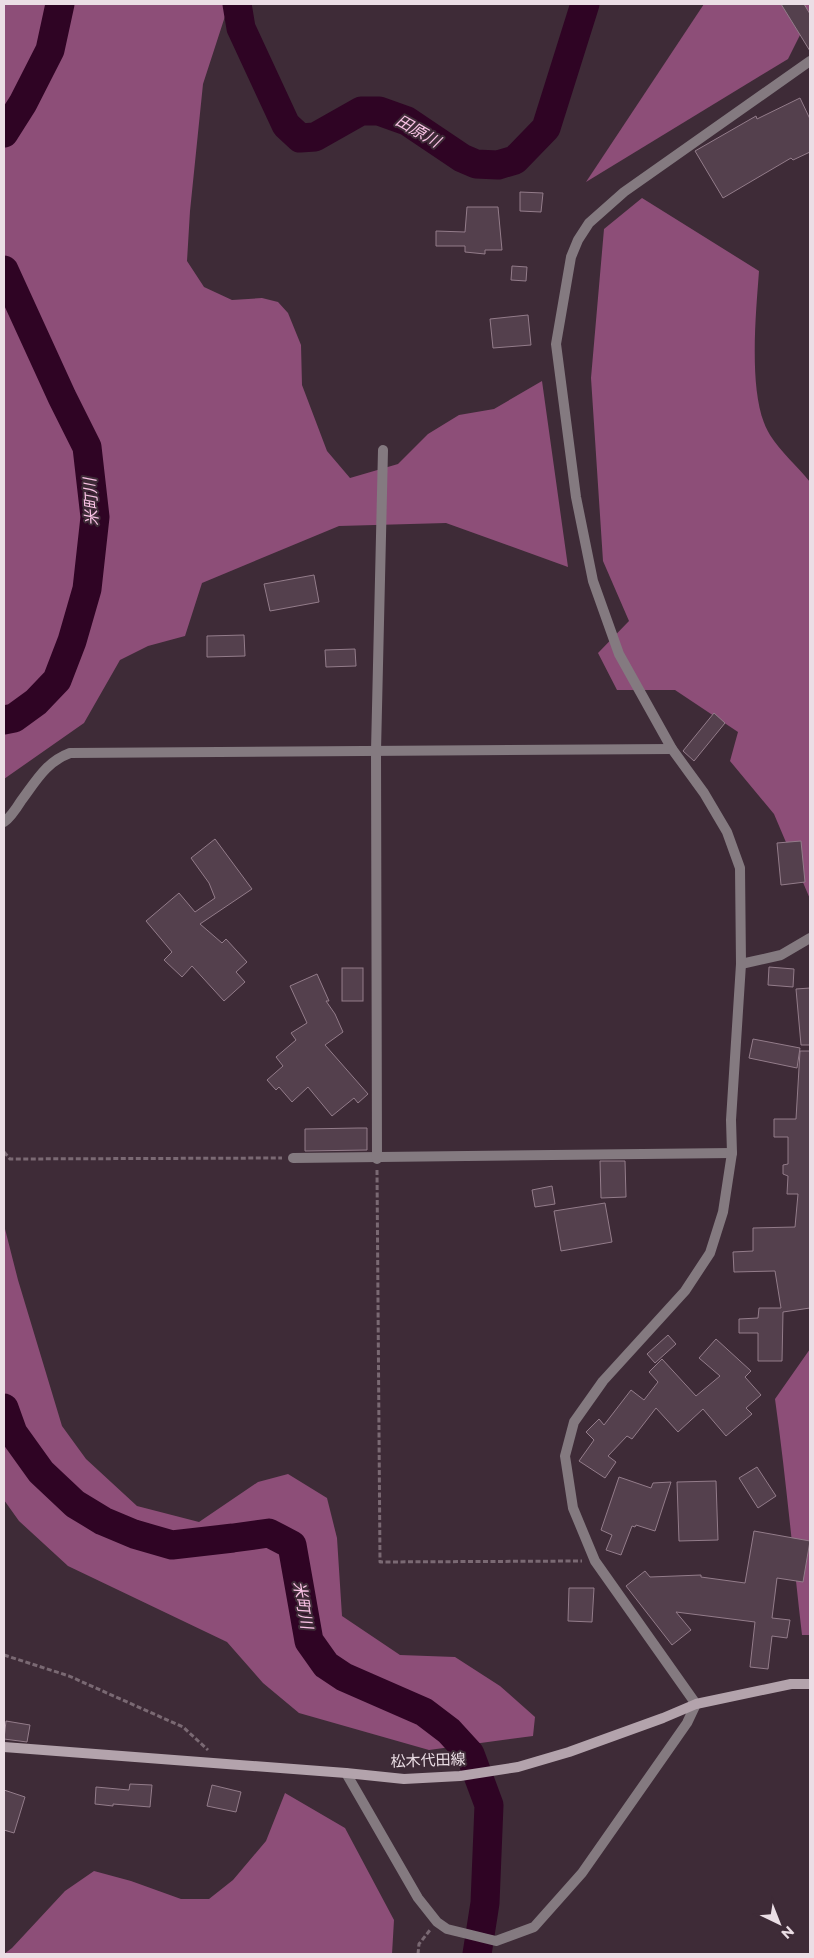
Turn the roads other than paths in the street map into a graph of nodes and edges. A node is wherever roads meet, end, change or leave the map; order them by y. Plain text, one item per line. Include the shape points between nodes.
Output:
1 (810, 61) edge
2 (383, 450) dead end
3 (672, 749) junction
4 (376, 751) junction
5 (4, 822) edge
6 (810, 938) edge
7 (741, 964) junction
8 (732, 1153) junction
9 (293, 1158) road end
10 (377, 1159) junction
11 (810, 1684) edge
12 (696, 1704) junction
13 (4, 1746) edge
14 (346, 1773) junction

1 - 3 street via 607,206 589,223 571,257 556,344 576,497 593,581 619,654
2 - 4 street
3 - 4 street
3 - 7 street via 704,793 726,832 740,868
4 - 5 street via 70,753 48,766
4 - 10 street
6 - 7 street via 781,955
7 - 8 street via 731,1120
8 - 10 street
8 - 12 street via 723,1212 710,1253 685,1291 603,1381 574,1422 565,1456 573,1508 596,1561
9 - 10 street
11 - 12 main road, 松木代田線 via 791,1684
12 - 14 main road, 松木代田線 via 569,1752 518,1767 460,1776 404,1779
12 - 14 street via 687,1723 582,1873 534,1927 496,1941 447,1928 437,1922 418,1898
13 - 14 main road, 松木代田線

